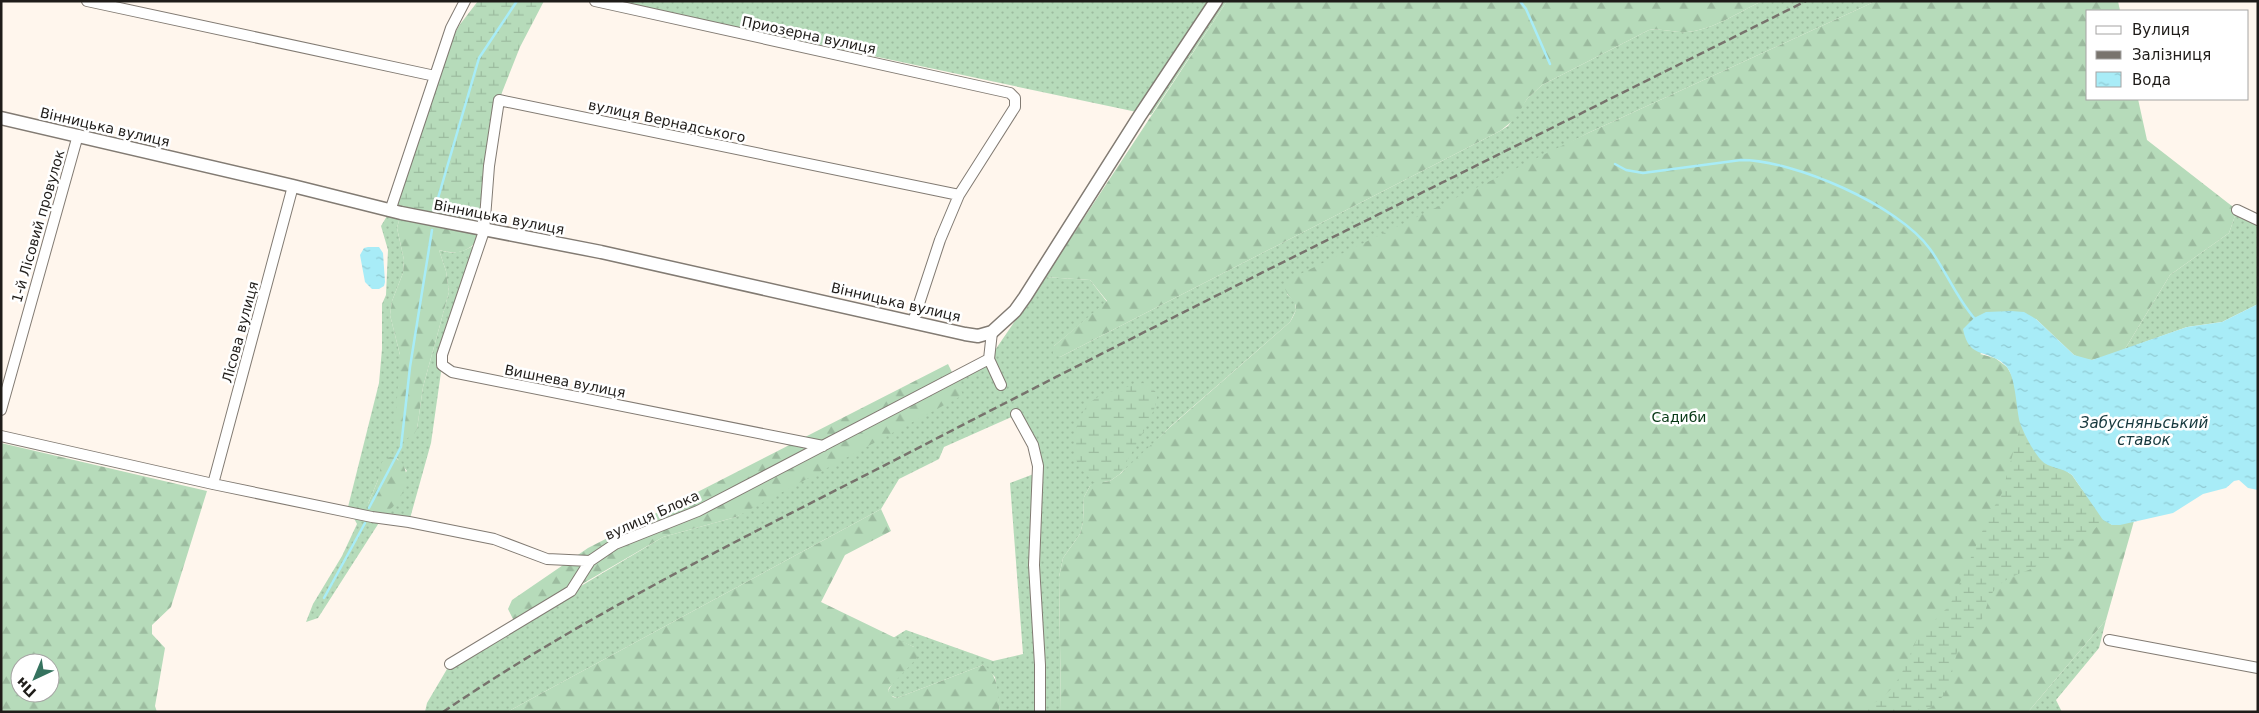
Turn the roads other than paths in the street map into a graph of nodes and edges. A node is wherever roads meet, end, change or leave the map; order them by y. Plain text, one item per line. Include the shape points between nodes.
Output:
1 (87, 1) edge
2 (465, 1) edge
3 (595, 1) edge
4 (1216, 1) edge
5 (435, 76) junction
6 (1, 118) edge
7 (78, 136) junction
8 (293, 186) junction
9 (959, 195) junction
10 (390, 210) junction
11 (2237, 210) dead end
12 (2258, 220) edge
13 (484, 231) junction
14 (913, 322) junction
15 (992, 332) junction
16 (989, 359) junction
17 (1001, 385) dead end
18 (1, 410) edge
19 (1016, 414) dead end
20 (1, 436) edge
21 (823, 446) junction
22 (213, 484) junction
23 (590, 561) junction
24 (2109, 640) dead end
25 (450, 664) dead end
26 (2258, 668) edge
27 (1040, 712) edge

1 - 5 street
2 - 5 street via 451,28
3 - 9 street, Приозерна вулиця via 1010,93 1015,98 1015,107
4 - 15 street via 1138,117 1025,297
5 - 10 street
6 - 7 street, Вінницька вулиця
7 - 8 street, Вінницька вулиця
7 - 18 street, 1-й Лісовий провулок
8 - 10 street, Вінницька вулиця
8 - 22 street, Лісова вулиця
9 - 13 street, вулиця Вернадського via 499,100
9 - 14 street via 940,240
10 - 13 street, Вінницька вулиця
11 - 12 street
13 - 14 street, Вінницька вулиця via 601,252
13 - 21 street, Вишнева вулиця via 442,355 442,365 452,372
14 - 15 street, Вінницька вулиця via 978,336
15 - 16 street
16 - 17 street
16 - 21 street, вулиця Блока
19 - 27 street via 1032,445 1038,466 1034,565
20 - 22 street
21 - 23 street, вулиця Блока via 698,511 615,544
22 - 23 street via 494,539 547,559
23 - 25 street via 571,591
24 - 26 street

